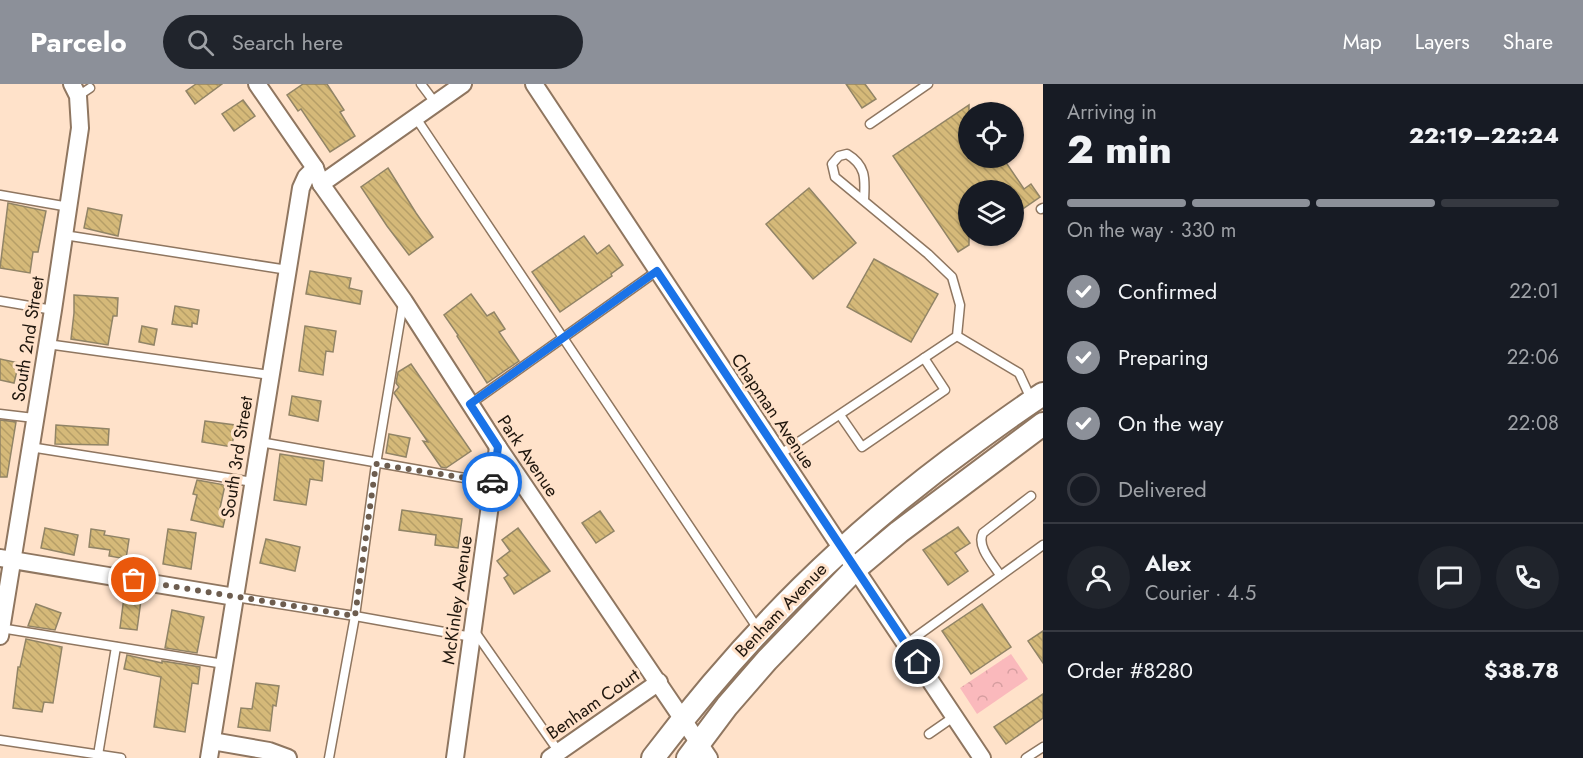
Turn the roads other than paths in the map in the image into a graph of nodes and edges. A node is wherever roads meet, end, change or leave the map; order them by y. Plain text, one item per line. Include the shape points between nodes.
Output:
1 (257, 84) edge
2 (421, 84) edge
3 (463, 84) edge
4 (534, 84) edge
5 (928, 84) edge
6 (80, 89) edge
7 (436, 104) junction
8 (416, 118) junction
9 (870, 123) dead end
10 (315, 168) junction
11 (321, 184) junction
12 (0, 195) edge
13 (864, 200) junction
14 (69, 207) junction
15 (64, 235) junction
16 (288, 270) junction
17 (657, 271) junction
18 (0, 301) edge
19 (404, 301) junction
20 (53, 310) junction
21 (957, 336) junction
22 (563, 338) junction
23 (47, 344) junction
24 (924, 358) junction
25 (270, 375) junction
26 (470, 404) junction
27 (1039, 404) edge
28 (0, 414) edge
29 (840, 415) junction
30 (34, 418) junction
31 (1043, 424) edge
32 (260, 441) junction
33 (30, 447) junction
34 (498, 447) junction
35 (779, 455) junction
36 (376, 464) junction
37 (253, 482) junction
38 (493, 483) junction
39 (1031, 496) dead end
40 (1043, 544) edge
41 (841, 549) junction
42 (6, 559) edge
43 (855, 569) junction
44 (1000, 575) junction
45 (235, 597) junction
46 (355, 616) junction
47 (0, 630) edge
48 (759, 630) junction
49 (472, 633) junction
50 (906, 644) junction
51 (116, 646) junction
52 (224, 664) junction
53 (659, 682) junction
54 (955, 716) junction
55 (683, 719) junction
56 (929, 734) dead end
57 (0, 740) edge
58 (1043, 747) edge
59 (211, 750) edge
60 (699, 753) edge
61 (98, 754) junction
62 (555, 755) edge
63 (121, 758) edge
64 (288, 758) edge
65 (329, 758) edge
66 (455, 758) edge
67 (653, 758) edge
68 (982, 758) edge
69 (1026, 758) edge

1 - 10 street, Park Avenue
2 - 7 lane
3 - 7 street
4 - 17 street, Chapman Avenue
5 - 9 lane
6 - 14 street, South 2nd Street via 80,128
7 - 8 street
8 - 11 street
8 - 22 lane
10 - 11 street, Park Avenue
10 - 16 street, South 3rd Street via 301,188
11 - 19 street, Park Avenue
12 - 14 lane
13 - 13 lane via 865,176 856,159 847,154 839,156 832,164 835,177
13 - 21 lane via 952,277 960,305
14 - 15 street, South 2nd Street
15 - 16 lane
15 - 20 street, South 2nd Street
16 - 25 street, South 3rd Street
17 - 22 lane
17 - 35 street, Chapman Avenue
18 - 20 lane
19 - 26 street, Park Avenue
19 - 36 lane
20 - 23 street, South 2nd Street
21 - 24 lane
21 - 27 lane via 1019,373
22 - 26 lane
22 - 48 lane
23 - 25 lane
23 - 30 street, South 2nd Street
24 - 29 lane
24 - 29 lane via 945,390 862,447
25 - 32 street, South 3rd Street
26 - 34 street, Park Avenue
27 - 41 main road, Benham Avenue via 942,466
28 - 30 lane
29 - 35 lane
30 - 33 street, South 2nd Street
31 - 43 main road, Benham Avenue
32 - 36 lane
32 - 37 street, South 3rd Street
33 - 37 lane
33 - 42 street, South 2nd Street
34 - 38 street, McKinley Avenue
34 - 53 street, Park Avenue
35 - 41 street, Chapman Avenue
36 - 38 lane
36 - 46 lane
37 - 45 street, South 3rd Street
38 - 49 street, McKinley Avenue
39 - 44 lane via 980,537
40 - 44 lane
41 - 43 street, Chapman Avenue
41 - 48 main road, Benham Avenue
42 - 45 street
42 - 47 street, South 2nd Street
43 - 50 street, Chapman Avenue
43 - 60 main road, Benham Avenue via 804,619 727,706
44 - 50 lane
45 - 46 lane
45 - 52 street, South 3rd Street
46 - 49 lane
46 - 65 lane
47 - 51 lane
48 - 55 main road, Benham Avenue
49 - 62 lane
49 - 66 street, McKinley Avenue
50 - 54 street, Chapman Avenue
51 - 52 lane
51 - 61 lane
52 - 59 street, South 3rd Street
53 - 55 street, Park Avenue
53 - 62 street, Benham Court
54 - 56 lane
54 - 68 street, Chapman Avenue
55 - 60 street, Park Avenue
55 - 67 main road, Benham Avenue
57 - 61 lane
58 - 69 lane
59 - 64 street via 269,751
61 - 63 lane

